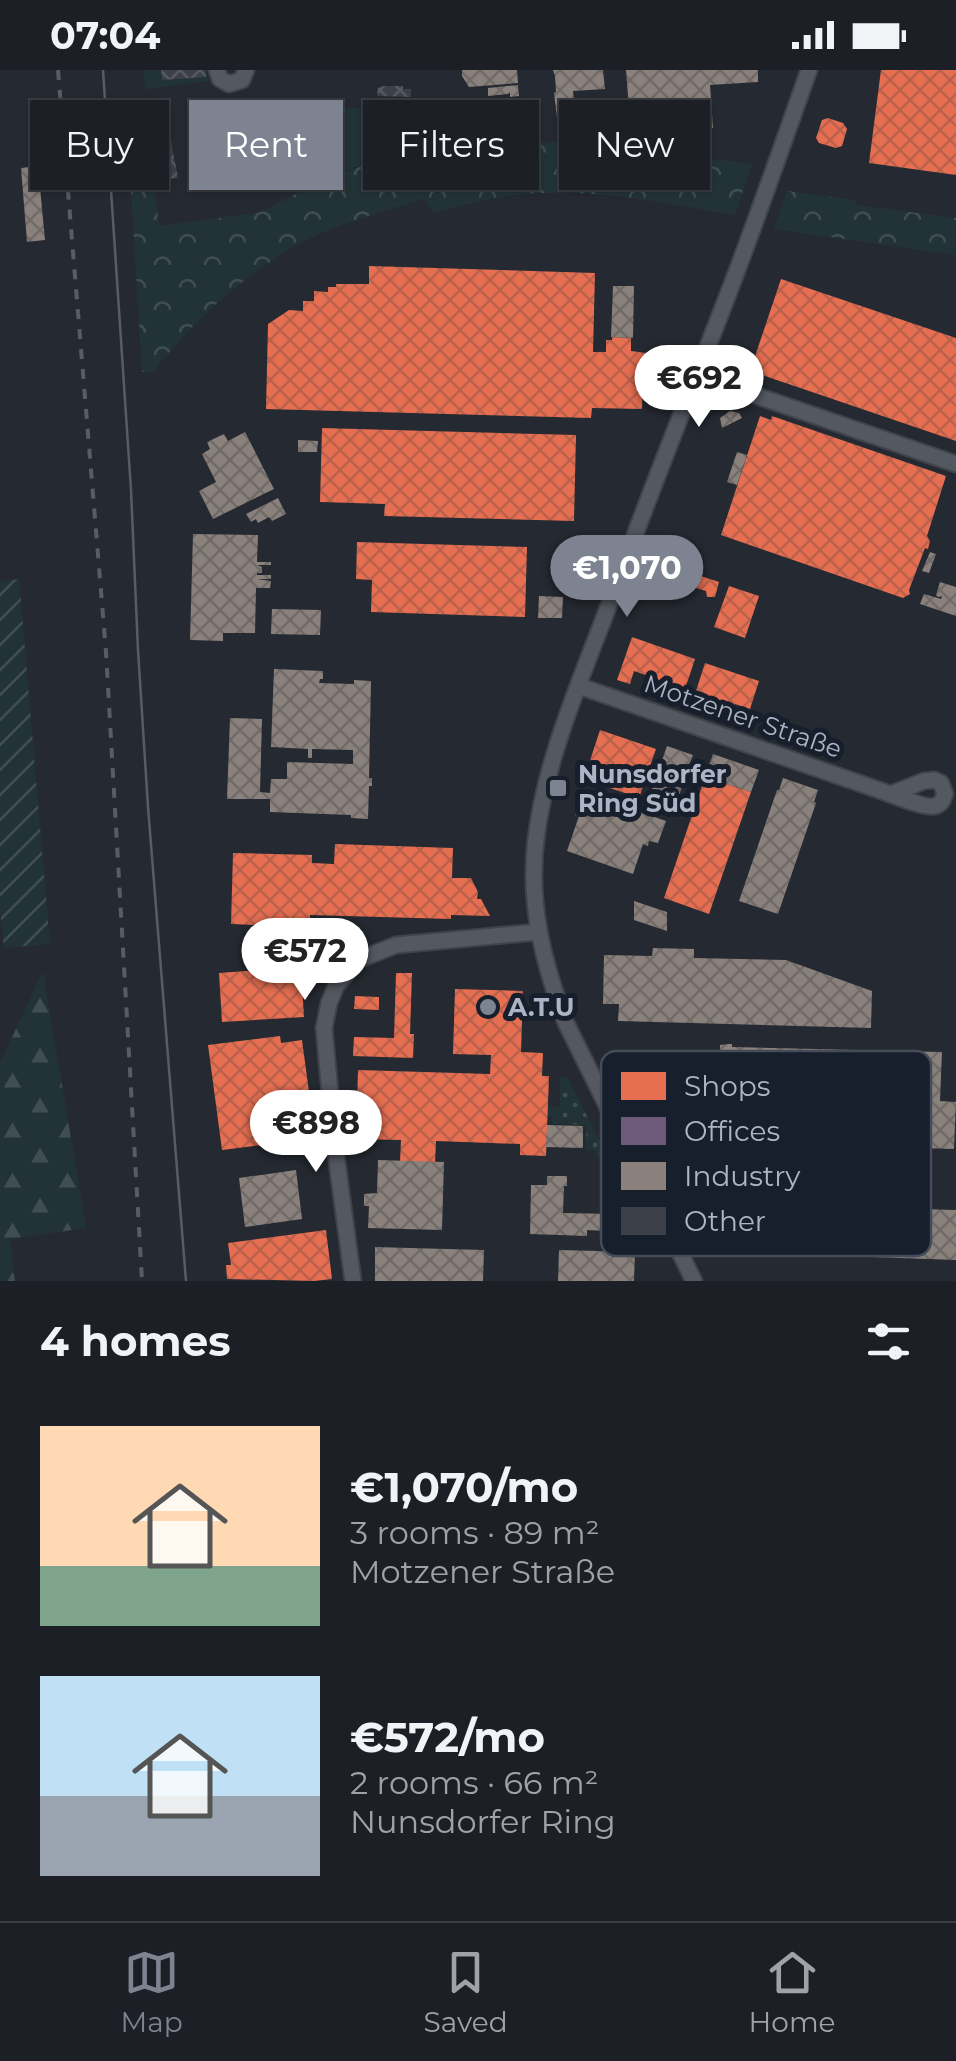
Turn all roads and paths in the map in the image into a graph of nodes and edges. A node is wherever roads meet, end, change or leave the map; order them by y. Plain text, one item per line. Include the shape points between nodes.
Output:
1 (217, 70) edge
2 (246, 70) edge
3 (809, 70) edge
4 (696, 375) junction
5 (956, 464) edge
6 (579, 686) junction
7 (890, 794) dead end
8 (538, 932) junction
9 (601, 1094) edge
10 (682, 1256) edge
11 (353, 1281) edge
12 (694, 1281) edge

1 - 2 street via 229,84
3 - 4 street
4 - 5 street
4 - 6 street
6 - 7 street, Motzener Straße
6 - 8 street via 536,836
8 - 9 street via 554,993
8 - 11 street via 396,945 358,960 336,986 324,1019 325,1046
10 - 12 street

